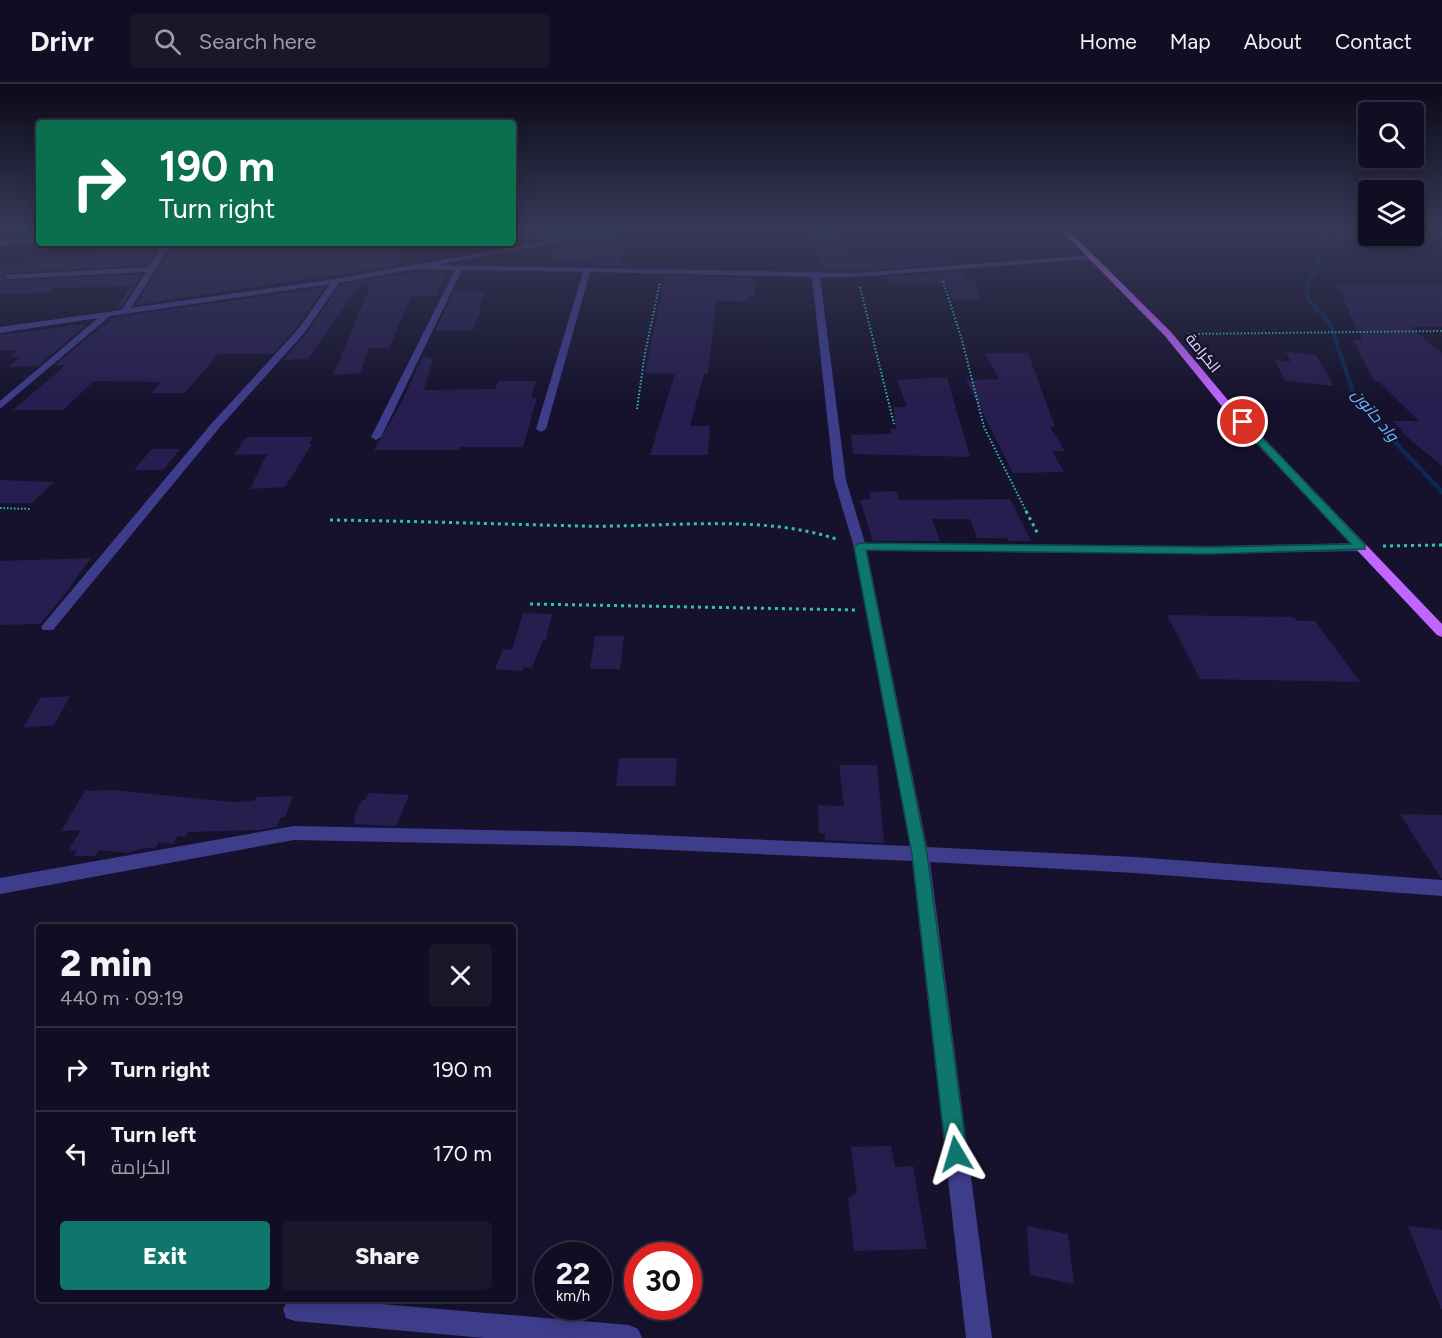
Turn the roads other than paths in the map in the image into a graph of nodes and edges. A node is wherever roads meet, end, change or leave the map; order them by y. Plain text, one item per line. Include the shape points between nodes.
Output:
1 (142, 286) edge
2 (305, 286) edge
3 (333, 286) edge
4 (451, 286) edge
5 (583, 286) edge
6 (817, 286) edge
7 (1119, 286) edge
8 (125, 312) junction
9 (107, 315) junction
10 (0, 330) edge
11 (0, 406) edge
12 (540, 429) dead end
13 (376, 437) dead end
14 (860, 547) junction
15 (1361, 547) junction
16 (48, 627) dead end
17 (1442, 632) edge
18 (920, 854) junction
19 (0, 886) edge
20 (1442, 888) edge
21 (295, 1308) dead end
22 (629, 1338) edge
23 (979, 1338) edge

1 - 8 street
2 - 8 street
3 - 16 street via 302,330 216,425
4 - 13 street
5 - 12 street
6 - 14 street via 840,480
7 - 15 main road, الكرامة via 1168,334 1228,407
8 - 9 street
9 - 10 street
9 - 11 street
14 - 15 street
14 - 18 street
15 - 17 main road, الكرامة
18 - 19 street via 581,839 294,833
18 - 20 street
18 - 23 street
21 - 22 street

